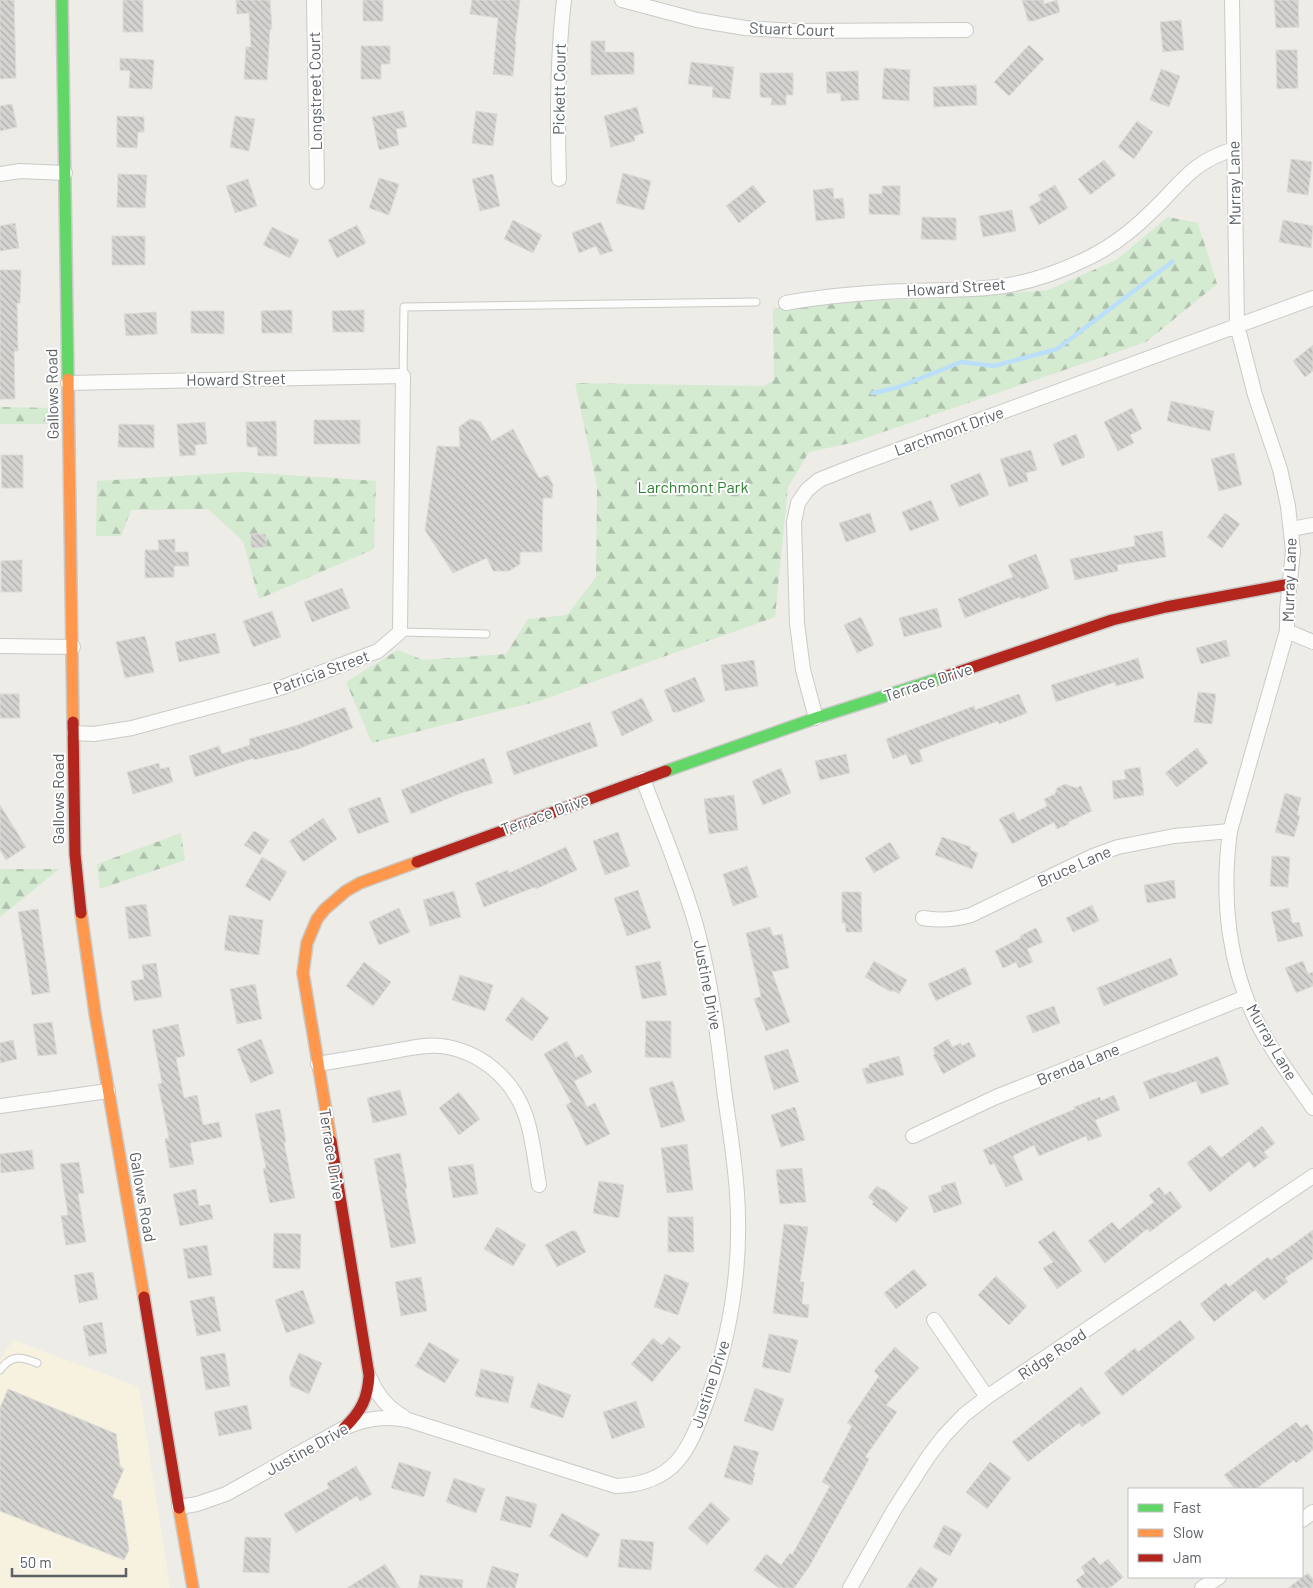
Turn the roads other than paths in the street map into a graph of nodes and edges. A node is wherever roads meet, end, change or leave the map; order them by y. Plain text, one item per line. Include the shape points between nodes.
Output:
1 (62, 0) edge
2 (314, 0) edge
3 (564, 0) edge
4 (622, 0) edge
5 (1232, 0) edge
6 (966, 30) dead end
7 (1234, 150) junction
8 (65, 172) junction
9 (0, 174) edge
10 (559, 179) dead end
11 (317, 182) dead end
12 (1313, 298) edge
13 (756, 302) dead end
14 (786, 303) dead end
15 (1237, 325) junction
16 (403, 376) junction
17 (68, 383) junction
18 (1313, 524) edge
19 (1291, 529) junction
20 (1290, 584) junction
21 (1287, 630) junction
22 (400, 632) junction
23 (486, 634) dead end
24 (1313, 642) edge
25 (0, 646) edge
26 (73, 647) junction
27 (816, 718) junction
28 (74, 734) junction
29 (643, 778) junction
30 (1230, 831) junction
31 (923, 918) dead end
32 (1246, 997) junction
33 (318, 1064) junction
34 (108, 1091) junction
35 (0, 1106) edge
36 (1313, 1108) edge
37 (913, 1136) dead end
38 (1313, 1176) edge
39 (539, 1185) dead end
40 (934, 1320) dead end
41 (37, 1363) dead end
42 (0, 1370) edge
43 (369, 1375) junction
44 (987, 1397) junction
45 (408, 1420) junction
46 (344, 1428) junction
47 (179, 1507) junction
48 (1217, 1578) edge
49 (193, 1588) edge
50 (850, 1588) edge
51 (1202, 1588) edge

1 - 8 main road, Gallows Road
2 - 11 street, Longstreet Court
3 - 10 street, Pickett Court via 558,87
4 - 6 street, Stuart Court via 697,20 745,28 793,31
5 - 7 street, Murray Lane
7 - 14 street, Howard Street via 1201,163 1151,212 1101,251 1051,274 997,287 823,296
7 - 15 street, Murray Lane
8 - 9 street
8 - 17 main road, Gallows Road
12 - 15 street, Larchmont Drive
13 - 16 lane via 404,307
15 - 19 street, Murray Lane via 1255,395 1280,469
15 - 27 street, Larchmont Drive via 854,466 819,480 807,490 798,504 794,522 795,585 803,670
16 - 17 street, Howard Street
16 - 22 street
17 - 26 main road, Gallows Road
18 - 19 street
19 - 20 street, Murray Lane
20 - 21 street, Murray Lane
20 - 27 main road, Terrace Drive via 1112,620
21 - 24 street
21 - 30 street, Murray Lane
22 - 23 lane
22 - 28 street, Patricia Street via 378,651 280,688 132,728
25 - 26 street
26 - 28 main road, Gallows Road
27 - 29 main road, Terrace Drive
28 - 34 main road, Gallows Road via 78,899
29 - 33 main road, Terrace Drive via 360,883 320,912 307,939 304,957 305,990
29 - 45 street, Justine Drive via 703,953 715,1013 737,1195 737,1269 731,1317 719,1366 696,1431 673,1466 660,1476 634,1485 616,1486
30 - 31 street, Bruce Lane via 1118,846 971,914 940,921
30 - 32 street, Murray Lane via 1226,907 1236,965
32 - 36 street, Murray Lane via 1273,1050
32 - 37 street, Brenda Lane via 996,1096
33 - 39 street via 423,1046 442,1046 478,1058 494,1068 517,1096 528,1122
33 - 43 main road, Terrace Drive
34 - 35 street
34 - 47 main road, Gallows Road
38 - 44 street, Ridge Road
40 - 44 street
41 - 42 lane via 24,1357 14,1358
43 - 45 street via 384,1402
43 - 46 main road, Terrace Drive via 364,1406
44 - 50 street, Ridge Road via 964,1415 928,1457
45 - 46 street, Justine Drive via 372,1418
46 - 47 street, Justine Drive via 226,1494
47 - 49 main road, Gallows Road
48 - 51 street

